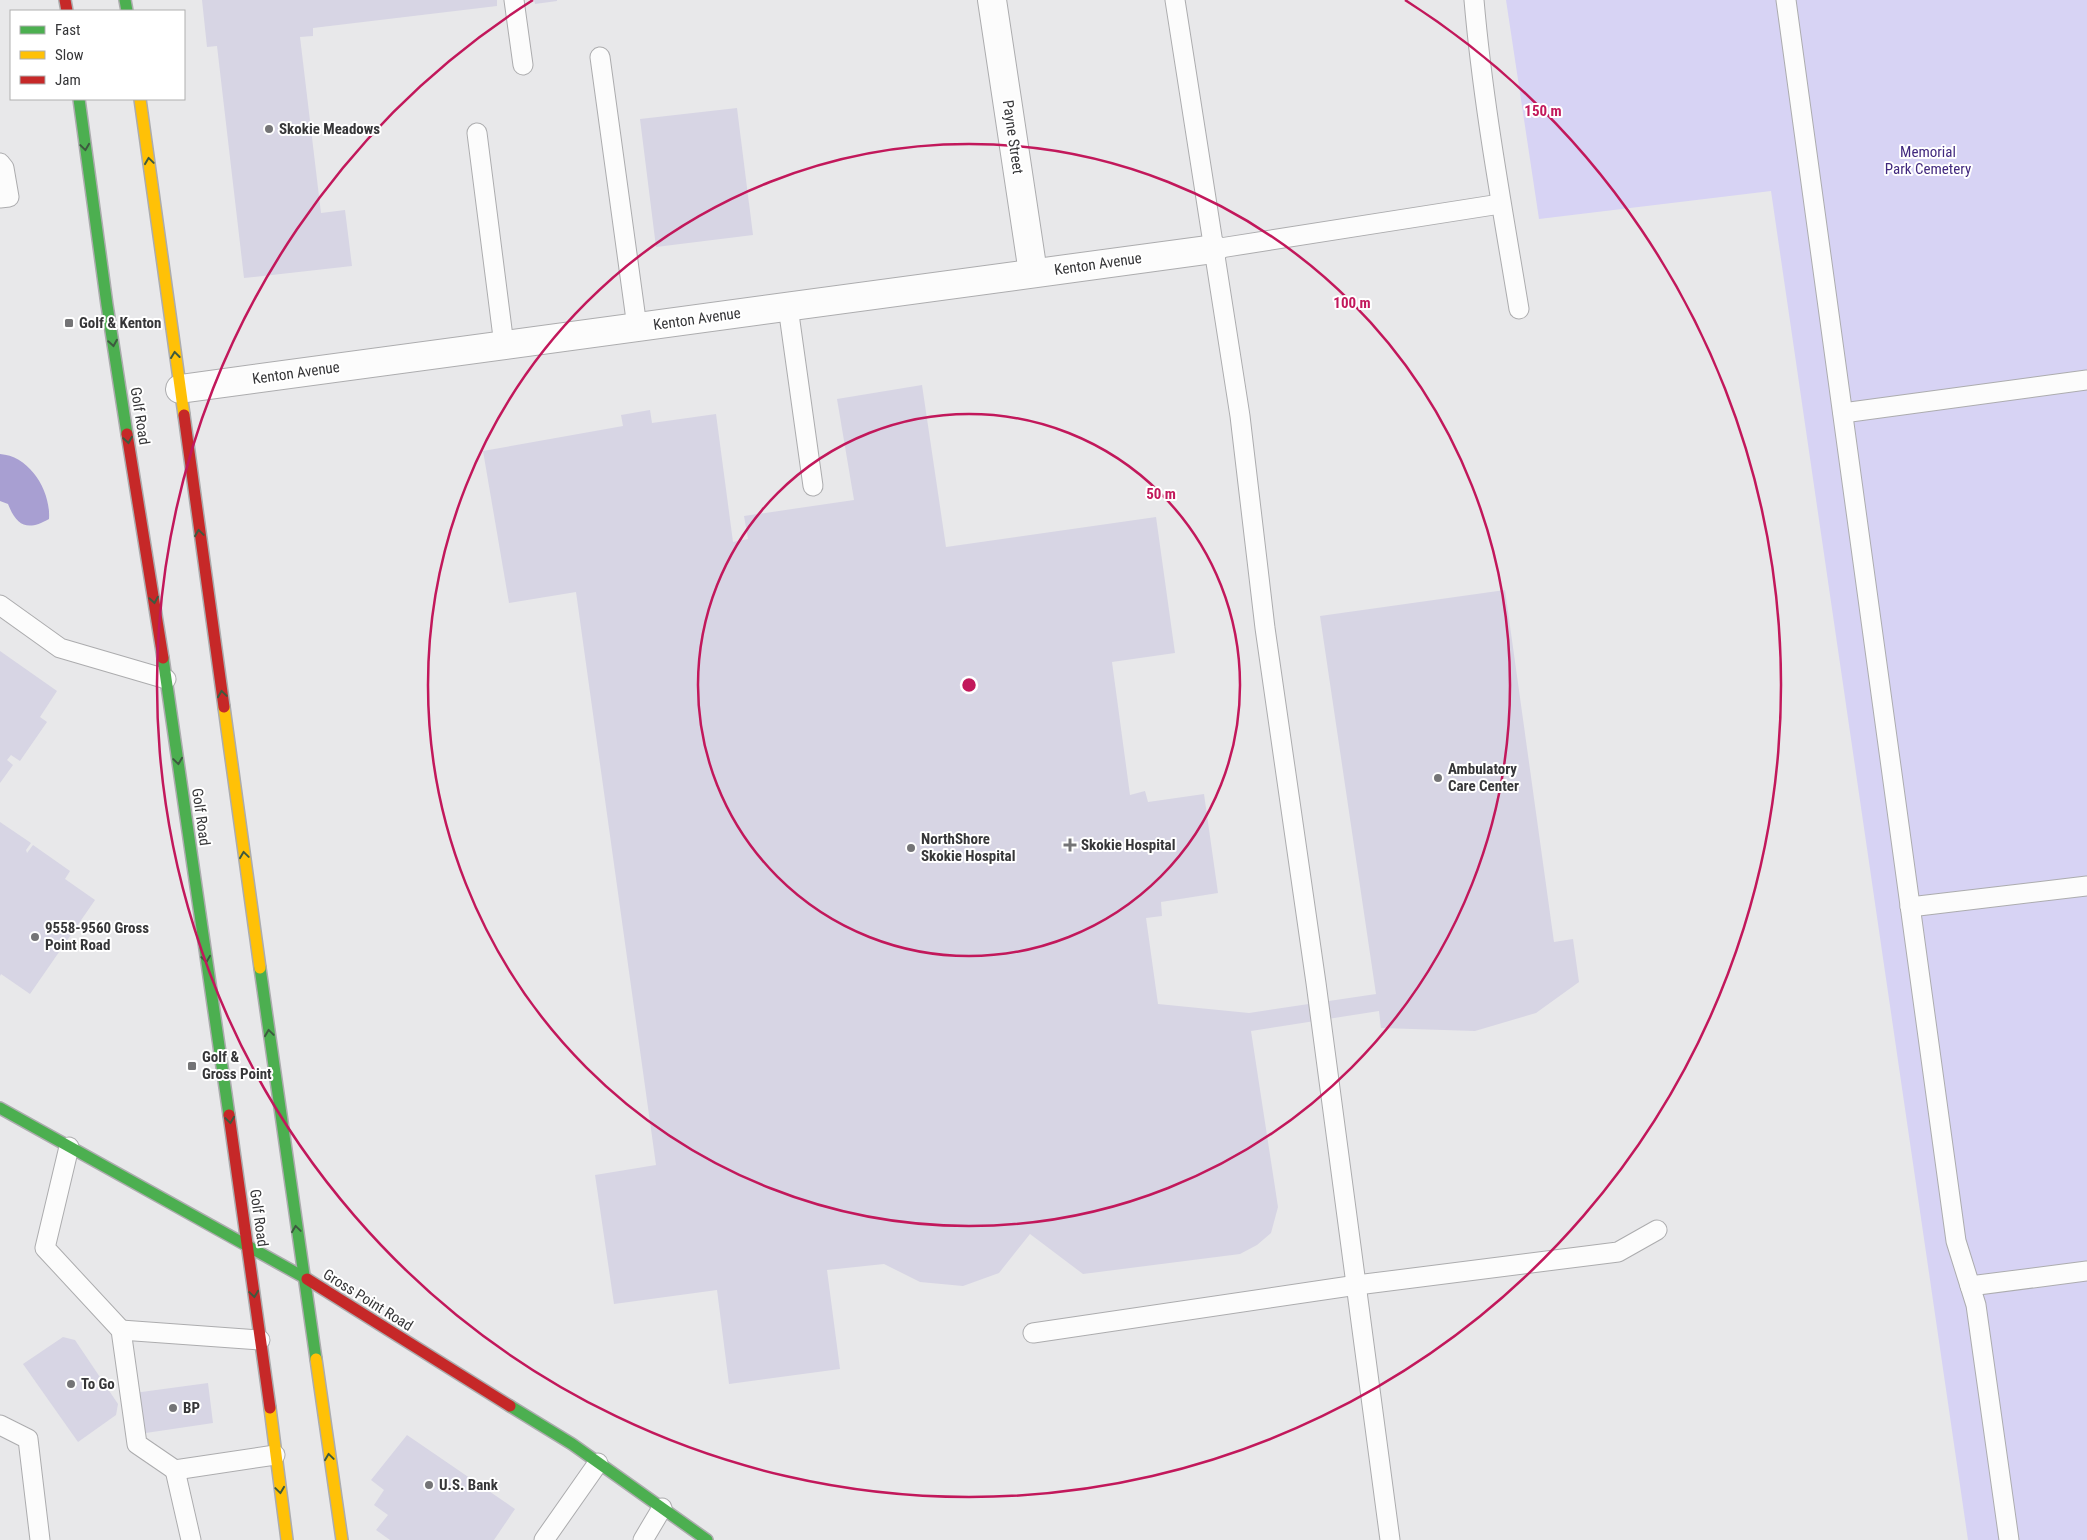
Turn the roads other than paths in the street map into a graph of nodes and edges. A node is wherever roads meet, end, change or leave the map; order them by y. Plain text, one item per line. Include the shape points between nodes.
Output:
1 (514, 0) edge
2 (992, 0) edge
3 (1175, 0) edge
4 (1474, 0) edge
5 (1786, 0) edge
6 (600, 57) dead end
7 (523, 65) dead end
8 (79, 100) edge
9 (140, 100) edge
10 (477, 133) dead end
11 (0, 163) edge
12 (5, 197) edge
13 (1500, 204) junction
14 (1214, 249) junction
15 (1033, 273) junction
16 (788, 307) junction
17 (1519, 309) dead end
18 (636, 327) junction
19 (504, 345) junction
20 (2087, 380) edge
21 (180, 389) junction
22 (1843, 413) junction
23 (813, 486) dead end
24 (0, 605) edge
25 (166, 679) junction
26 (2087, 886) edge
27 (1910, 907) junction
28 (0, 1108) edge
29 (69, 1147) junction
30 (1657, 1230) dead end
31 (248, 1246) junction
32 (2087, 1271) edge
33 (303, 1277) junction
34 (1357, 1285) junction
35 (1970, 1286) junction
36 (121, 1330) junction
37 (1034, 1333) dead end
38 (260, 1340) junction
39 (0, 1425) edge
40 (275, 1455) junction
41 (598, 1463) junction
42 (175, 1470) junction
43 (662, 1508) junction
44 (40, 1540) edge
45 (191, 1540) edge
46 (287, 1540) edge
47 (342, 1540) edge
48 (544, 1540) edge
49 (643, 1540) edge
50 (707, 1540) edge
51 (1390, 1540) edge
52 (2009, 1540) edge

1 - 7 lane
2 - 15 street, Payne Street
3 - 14 lane
4 - 13 lane via 1479,64
5 - 22 lane
6 - 18 lane
8 -> 25 main road, Golf Road via 107,305
21 -> 9 main road
10 - 19 lane
11 - 12 lane via 4,168
13 - 14 lane
13 - 17 lane
14 - 15 street, Kenton Avenue
14 - 34 lane via 1240,416 1265,628
15 - 16 street, Kenton Avenue
16 - 18 street, Kenton Avenue
16 - 23 lane
18 - 19 street, Kenton Avenue
19 - 21 street, Kenton Avenue
20 - 22 lane
33 -> 21 main road
22 - 27 lane
24 - 25 lane via 60,648
25 -> 31 main road, Golf Road
26 - 27 lane
27 - 35 lane via 1956,1241
28 - 29 main road, Gross Point Road
29 - 31 main road, Gross Point Road
29 - 36 lane via 45,1248
30 - 34 lane via 1618,1252
31 - 33 main road, Gross Point Road
31 -> 38 main road, Golf Road
32 - 35 lane
33 - 41 main road, Gross Point Road
47 -> 33 main road
34 - 37 lane
34 - 51 lane
35 - 52 lane via 1976,1305
36 - 38 lane
36 - 42 lane via 136,1444
38 - 40 main road, Golf Road
39 - 44 lane via 28,1439
40 - 42 lane
40 -> 46 main road, Golf Road
41 - 43 main road, Gross Point Road
41 - 48 lane
42 - 45 lane
43 - 49 lane
43 - 50 main road, Gross Point Road

